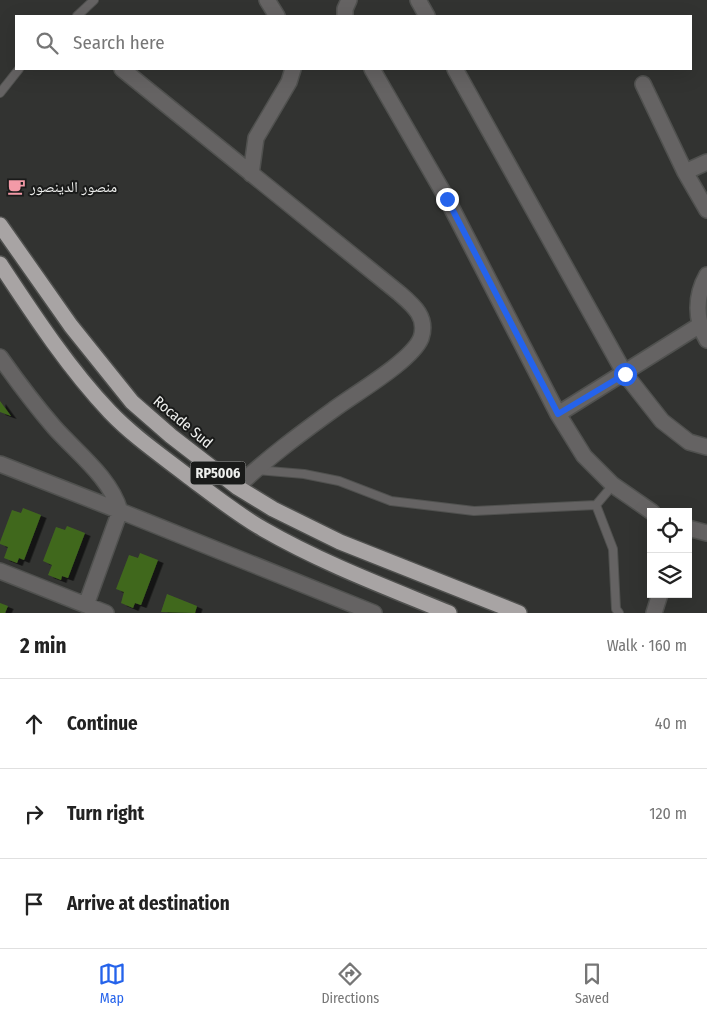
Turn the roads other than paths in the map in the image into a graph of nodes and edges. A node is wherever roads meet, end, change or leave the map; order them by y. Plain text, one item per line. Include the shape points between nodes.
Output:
1 (94, 0) edge
2 (267, 0) edge
3 (349, 0) edge
4 (418, 0) edge
5 (79, 15) edge
6 (276, 15) edge
7 (346, 15) edge
8 (426, 15) edge
9 (18, 70) edge
10 (123, 70) edge
11 (293, 70) edge
12 (373, 70) edge
13 (456, 70) edge
14 (644, 84) dead end
15 (0, 93) edge
16 (707, 162) edge
17 (685, 172) junction
18 (251, 174) junction
19 (707, 210) edge
20 (0, 225) edge
21 (0, 264) edge
22 (707, 276) edge
23 (700, 324) junction
24 (707, 340) edge
25 (0, 357) edge
26 (625, 374) junction
27 (558, 414) junction
28 (707, 447) edge
29 (0, 464) edge
30 (255, 470) junction
31 (613, 485) junction
32 (237, 487) junction
33 (596, 505) junction
34 (647, 509) edge
35 (120, 511) junction
36 (692, 529) edge
37 (707, 533) edge
38 (0, 571) edge
39 (659, 598) edge
40 (86, 605) junction
41 (106, 613) edge
42 (374, 613) edge
43 (449, 613) edge
44 (519, 613) edge
45 (619, 613) edge
46 (654, 613) edge

1 - 5 lane
2 - 6 street
3 - 7 street
4 - 8 street
9 - 15 lane
10 - 18 street
11 - 18 street via 256,138
12 - 27 street via 447,199
13 - 26 street
14 - 17 street
16 - 17 street
17 - 19 street
18 - 30 street via 415,307 423,328 421,339 406,358
20 - 32 highway, Rocade Sud / RP5006 via 71,326 132,402
21 - 43 highway, RP5006 via 85,382 110,412 151,449 214,497 278,537 326,562
22 - 23 street via 698,302
23 - 24 street
23 - 26 street
25 - 35 street via 32,401 99,474
26 - 27 street
26 - 28 street via 662,421 689,442
27 - 31 street via 584,456
29 - 35 street
30 - 32 street
30 - 33 lane via 339,481 391,501 474,511
31 - 33 lane
31 - 34 street
32 - 44 highway, Rocade Sud / RP5006 via 340,542
33 - 45 lane via 613,549 616,609
35 - 40 street
35 - 42 street
36 - 37 street
38 - 40 street
39 - 46 street
40 - 41 street

